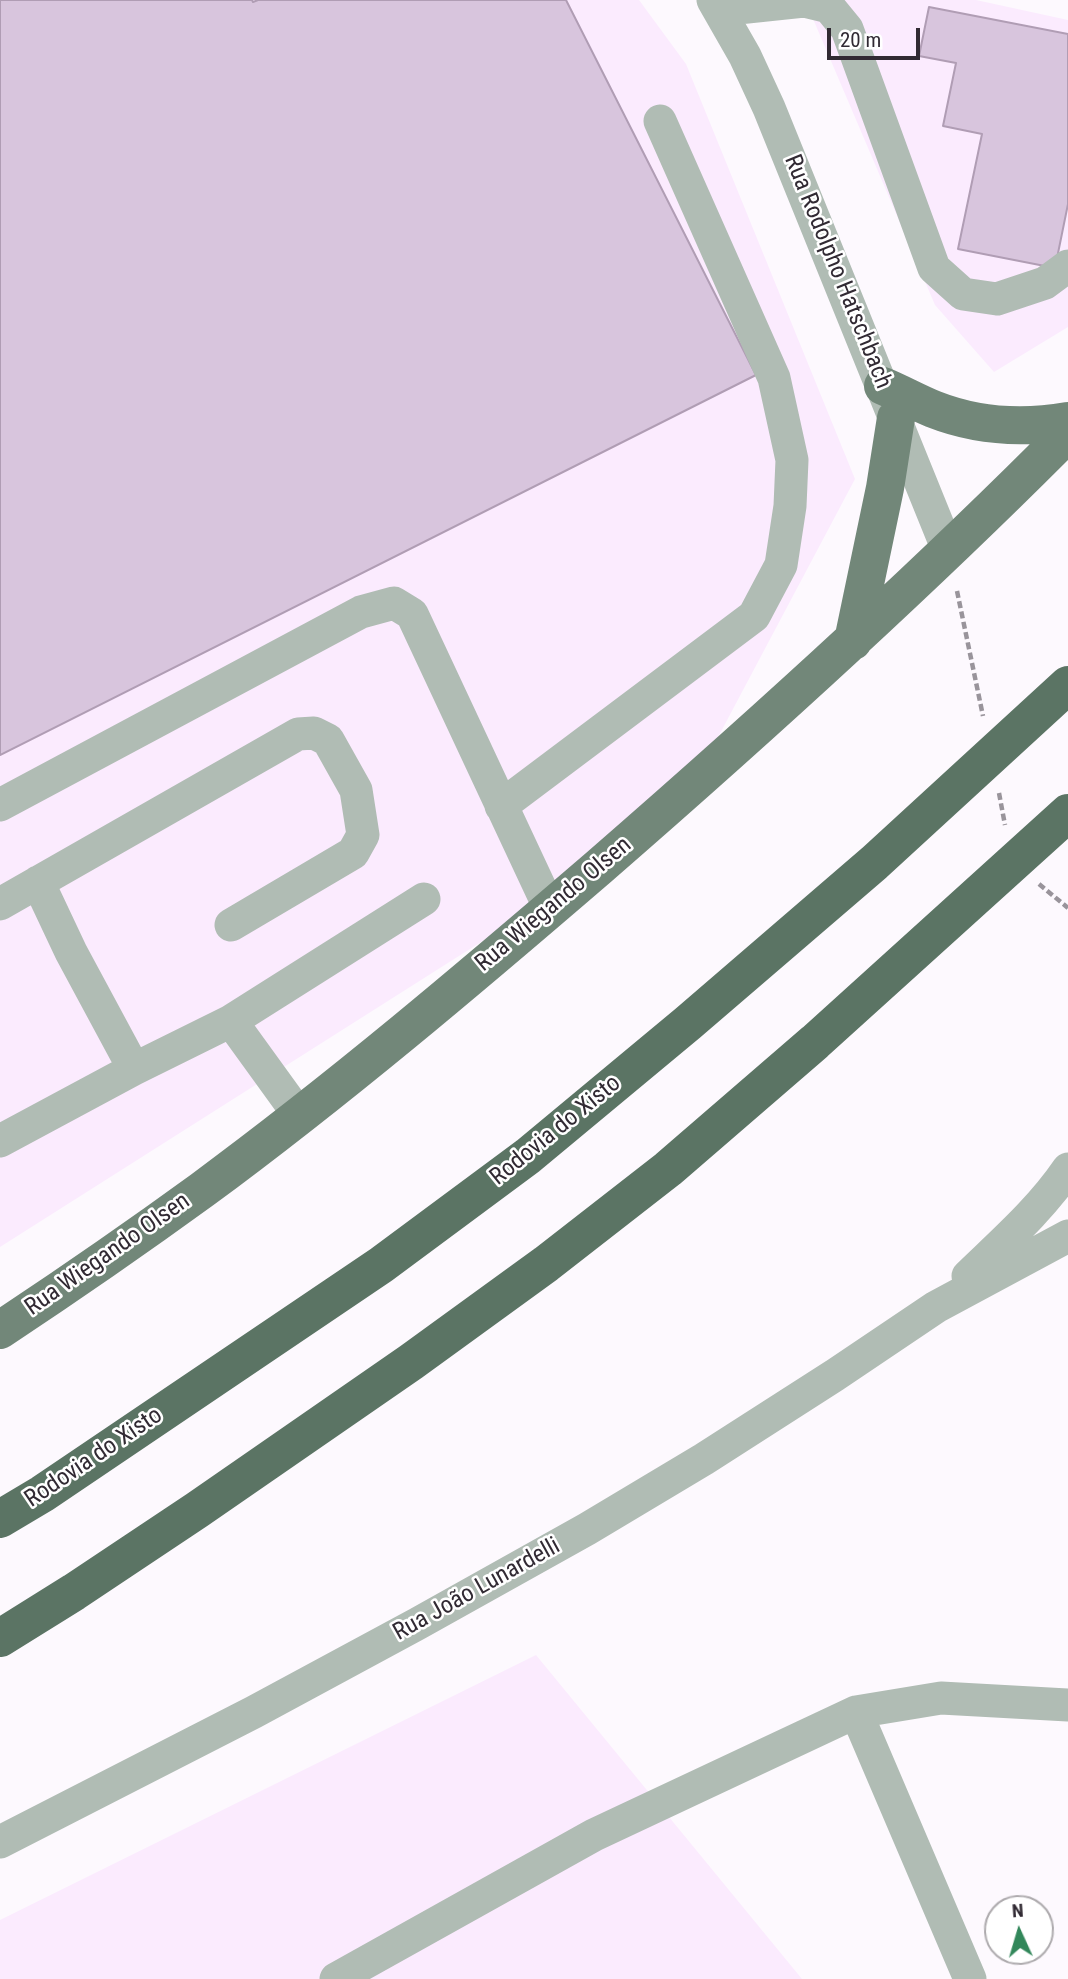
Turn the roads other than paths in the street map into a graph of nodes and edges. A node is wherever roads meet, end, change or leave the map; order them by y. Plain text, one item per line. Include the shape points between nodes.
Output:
1 (716, 5) edge
2 (660, 121) dead end
3 (1068, 266) edge
4 (890, 402) junction
5 (1068, 421) edge
6 (1068, 433) edge
7 (948, 551) junction
8 (853, 641) junction
9 (1068, 685) edge
10 (0, 805) edge
11 (501, 806) junction
12 (1068, 813) edge
13 (37, 882) junction
14 (424, 899) dead end
15 (0, 904) edge
16 (550, 909) junction
17 (231, 925) dead end
18 (232, 1021) junction
19 (134, 1069) junction
20 (299, 1115) junction
21 (0, 1141) edge
22 (1068, 1170) edge
23 (1068, 1236) edge
24 (936, 1307) junction
25 (0, 1330) edge
26 (0, 1519) edge
27 (0, 1638) edge
28 (1068, 1706) edge
29 (856, 1713) junction
30 (0, 1842) edge
31 (336, 1979) edge
32 (970, 1979) edge

1 - 3 street via 804,1 829,7 847,29 934,268 963,294 997,299 1045,283
1 - 4 street, Rua Rodolpho Hatschbach via 769,107
2 - 11 street via 774,378 792,460 781,565 754,616
4 - 5 main road via 1013,426
4 - 7 street, Rua Rodolpho Hatschbach
4 - 8 main road via 885,488
6 - 7 main road, Rua Wiegando Olsen
7 - 8 main road, Rua Wiegando Olsen
8 - 16 main road, Rua Wiegando Olsen
9 - 26 highway, Rodovia do Xisto via 863,872 528,1156 381,1265
10 - 11 street via 361,611 394,603 412,614
11 - 16 street
12 - 27 highway via 815,1042 668,1169 546,1264 197,1510
13 - 15 street
13 - 17 street via 298,734 313,733 328,740 356,790 363,835 353,853
13 - 19 street
14 - 18 street
16 - 20 main road, Rua Wiegando Olsen
18 - 19 street
18 - 20 street
19 - 21 street
20 - 25 main road, Rua Wiegando Olsen via 204,1189
22 - 24 street, Rua João Lunardelli via 1035,1211
23 - 24 street, Rua João Lunardelli
24 - 30 street, Rua João Lunardelli via 704,1459 587,1529 254,1712
28 - 29 street via 941,1698
29 - 31 street via 594,1835
29 - 32 street

